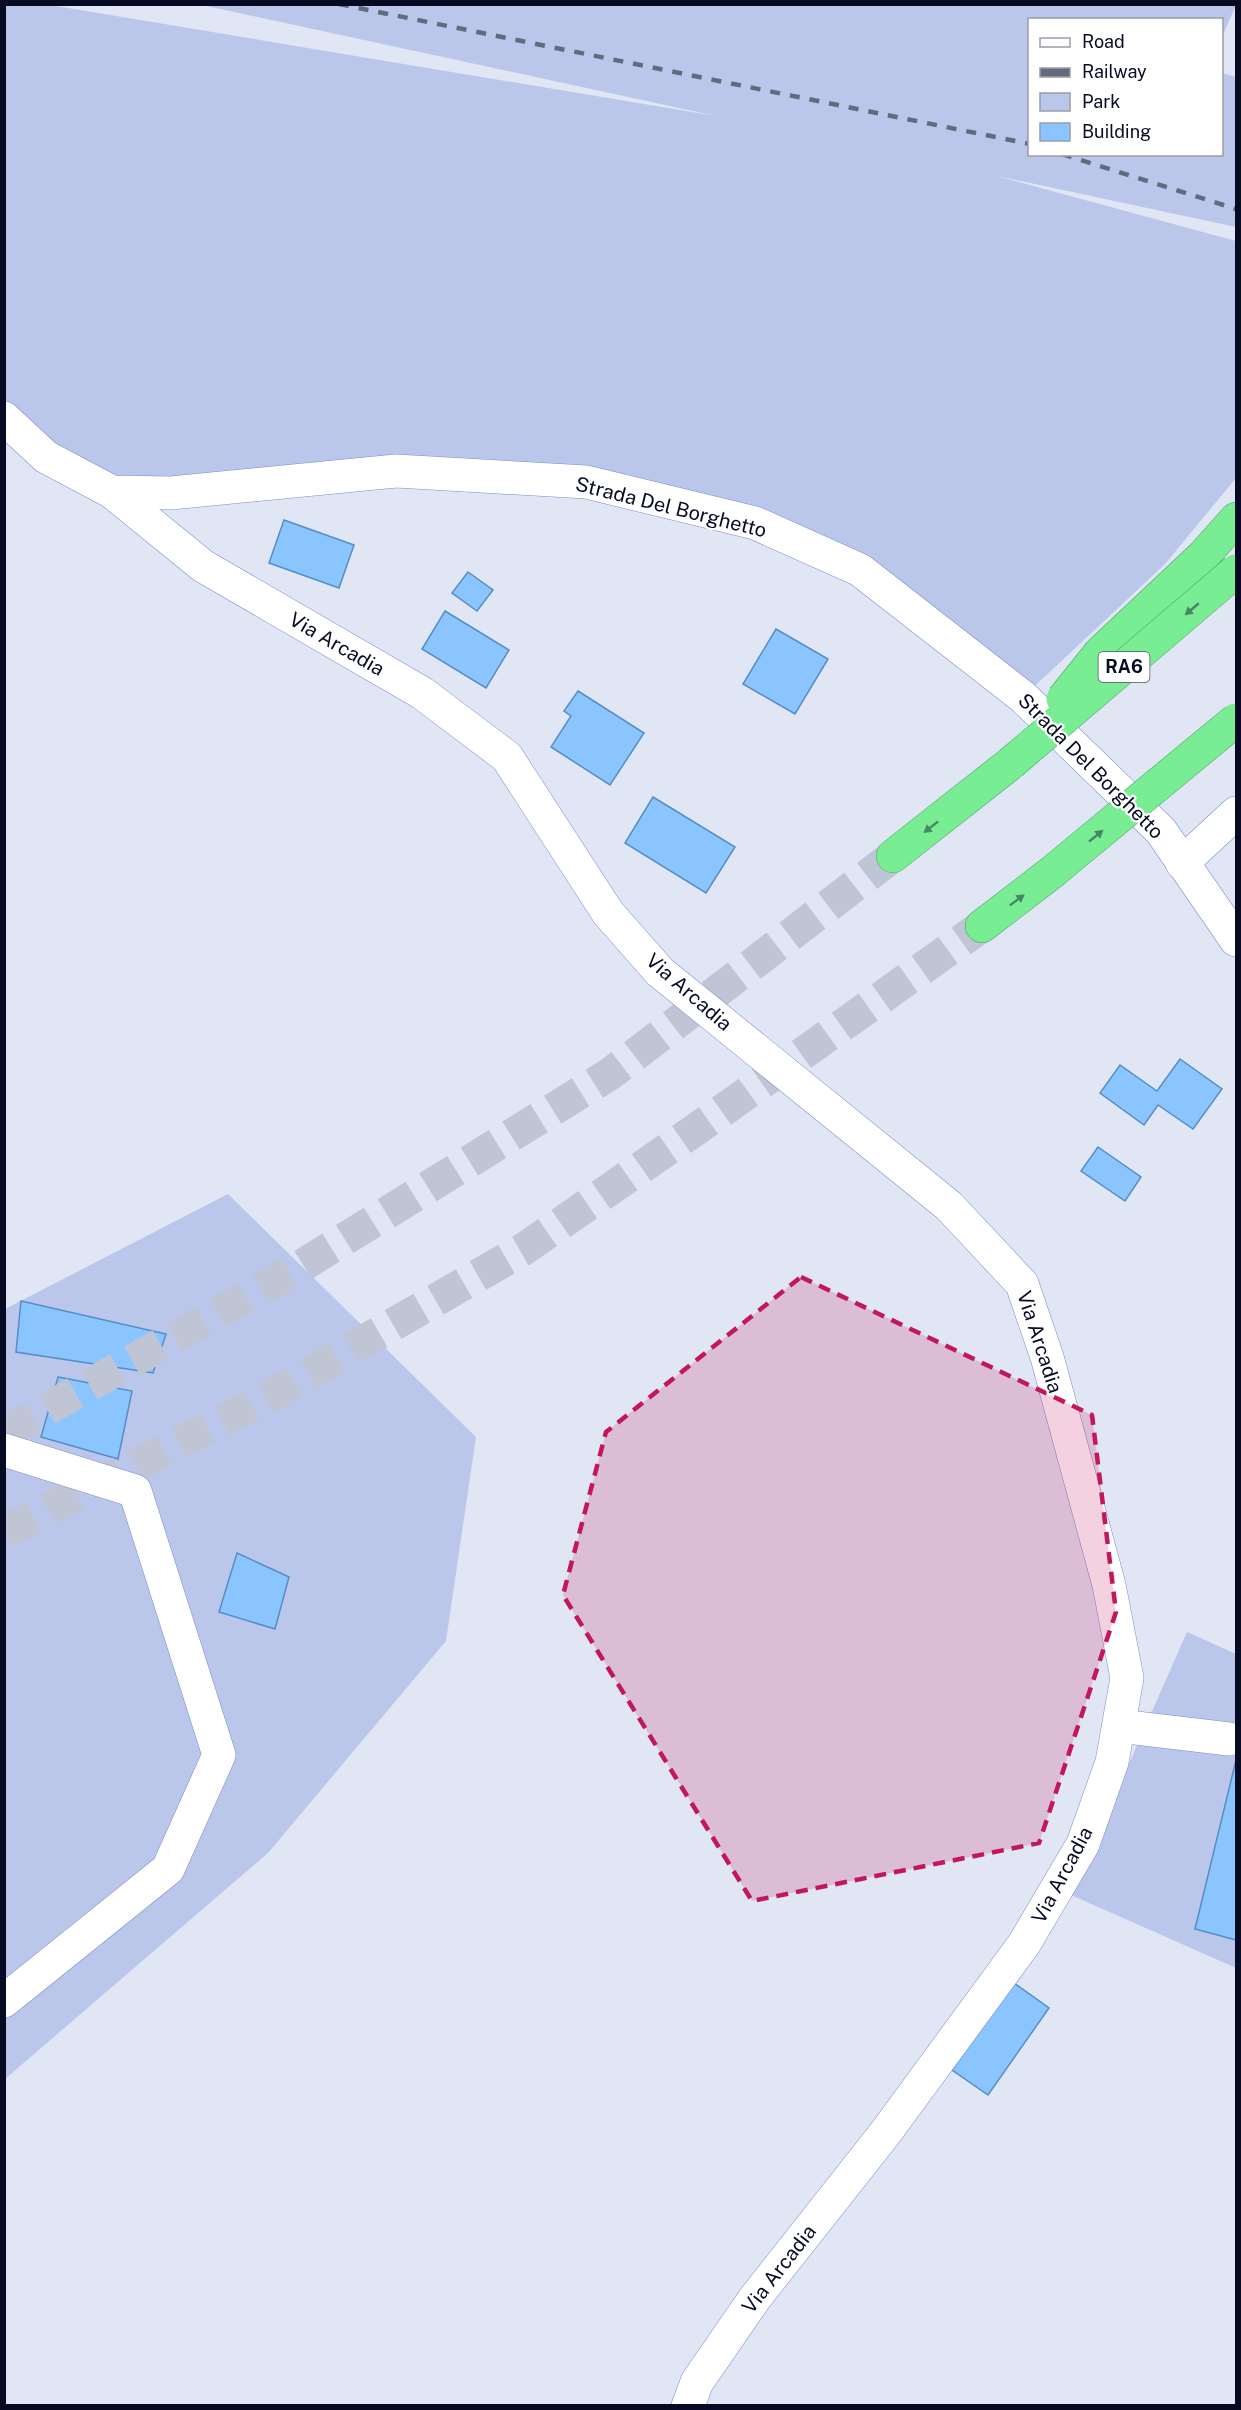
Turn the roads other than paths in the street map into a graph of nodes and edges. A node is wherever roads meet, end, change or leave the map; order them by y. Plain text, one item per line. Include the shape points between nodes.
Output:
1 (4, 418) edge
2 (112, 492) junction
3 (1236, 519) edge
4 (1236, 571) edge
5 (1236, 720) edge
6 (1011, 763) junction
7 (1236, 813) edge
8 (893, 856) tunnel mouth
9 (1182, 862) junction
10 (982, 926) tunnel mouth
11 (1236, 940) edge
12 (4, 1450) edge
13 (1119, 1726) junction
14 (1228, 1739) dead end
15 (4, 2001) edge
16 (688, 2406) edge

1 - 2 street, Strada Del Borghetto via 46,457
2 - 9 street, Strada Del Borghetto via 171,493 396,471 586,482 755,523 860,570 1023,697 1161,831
2 - 13 street, Via Arcadia via 203,566 422,693 507,757 608,913 660,972 949,1206 1022,1284 1047,1357 1109,1585 1127,1678
3 - 6 highway, bridge via 1203,556 1100,653
4 -> 6 highway, RA6, bridge
10 -> 5 highway, bridge
6 -> 8 highway, RA6
7 - 9 street
9 - 11 street, Strada Del Borghetto
12 - 15 street via 135,1491 219,1755 168,1869
13 - 14 street
13 - 16 street, Via Arcadia via 1112,1762 1083,1844 1024,1944 886,2132 755,2298 697,2382

